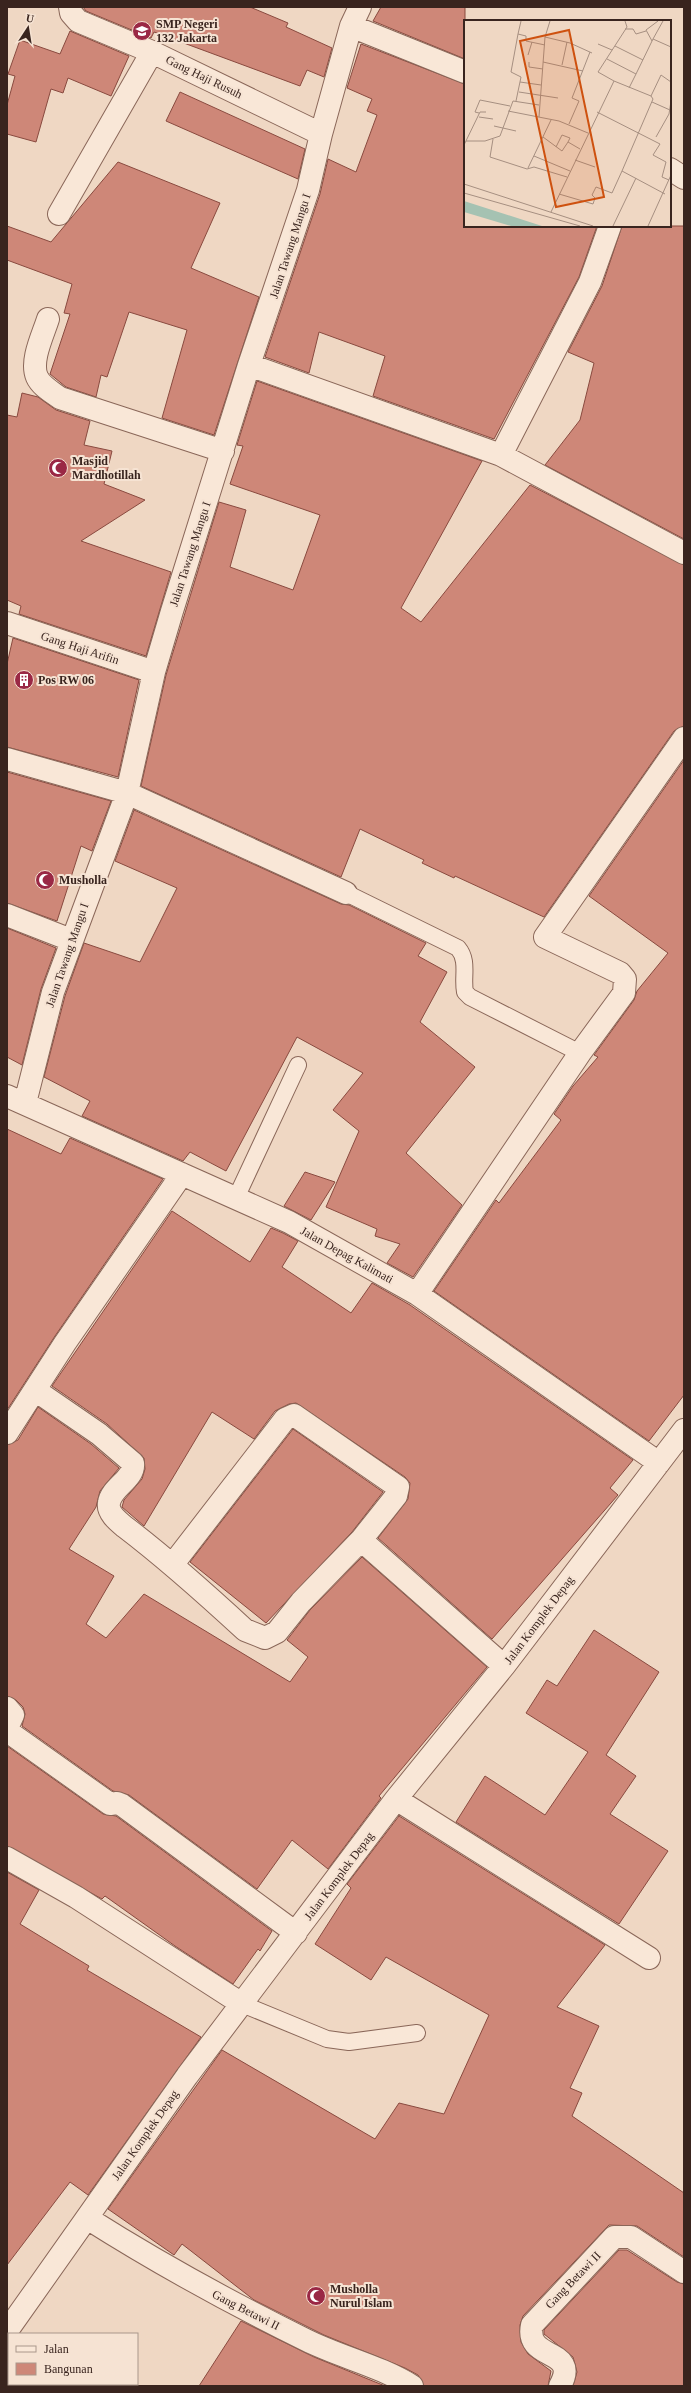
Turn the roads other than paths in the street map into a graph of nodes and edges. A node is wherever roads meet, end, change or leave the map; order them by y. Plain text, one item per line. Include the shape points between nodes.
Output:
1 (70, 7) edge
2 (360, 7) edge
3 (351, 26) junction
4 (152, 52) junction
5 (464, 72) edge
6 (321, 134) junction
7 (671, 170) edge
8 (684, 178) edge
9 (59, 214) dead end
10 (610, 227) edge
11 (48, 319) dead end
12 (250, 365) junction
13 (223, 450) junction
14 (501, 455) junction
15 (684, 553) edge
16 (7, 623) edge
17 (154, 672) junction
18 (684, 738) edge
19 (7, 759) edge
20 (127, 793) junction
21 (346, 893) joint
22 (7, 915) edge
23 (71, 940) junction
24 (580, 1053) junction
25 (298, 1065) dead end
26 (16, 1099) edge
27 (182, 1174) junction
28 (236, 1198) junction
29 (417, 1294) junction
30 (35, 1390) junction
31 (684, 1430) edge
32 (7, 1433) edge
33 (659, 1463) junction
34 (361, 1540) junction
35 (173, 1564) junction
36 (504, 1666) junction
37 (7, 1708) edge
38 (396, 1800) junction
39 (7, 1858) edge
40 (296, 1933) junction
41 (649, 1958) dead end
42 (242, 2004) junction
43 (417, 2033) dead end
44 (87, 2218) junction
45 (684, 2272) edge
46 (7, 2331) edge
47 (412, 2386) edge
48 (560, 2386) edge

1 - 4 street, Gang Haji Rusuh via 78,21
2 - 3 street, Jalan Tawang Mangu I
3 - 5 street
3 - 6 street, Jalan Tawang Mangu I
4 - 6 street, Gang Haji Rusuh
4 - 9 street
6 - 12 street, Jalan Tawang Mangu I via 308,190
7 - 8 street
10 - 14 street via 590,282
11 - 13 street via 35,364 37,377 60,398
12 - 13 street, Jalan Tawang Mangu I
12 - 14 street
13 - 17 street, Jalan Tawang Mangu I
14 - 15 street
16 - 17 street, Gang Haji Arifin
17 - 20 street, Jalan Tawang Mangu I
18 - 24 street via 545,937 620,973 626,979 624,993
19 - 20 street
20 - 21 street
20 - 23 street, Jalan Tawang Mangu I
21 - 24 lane via 458,948 465,963 465,992 470,997
22 - 23 street
23 - 26 street, Jalan Tawang Mangu I
24 - 29 street
25 - 28 lane
26 - 27 street, Jalan Depag Kalimati
27 - 28 street, Jalan Depag Kalimati
27 - 30 street
28 - 29 street, Jalan Depag Kalimati via 289,1222
29 - 33 street, Jalan Depag Kalimati
30 - 32 street
30 - 35 street via 131,1459 134,1467 108,1503 110,1511 117,1520
31 - 33 street, Jalan Komplek Depag
33 - 36 street, Jalan Komplek Depag
34 - 35 street via 301,1602 277,1632 265,1638 245,1630
34 - 35 street via 398,1493 398,1486 294,1415 285,1418
34 - 36 street
36 - 38 street, Jalan Komplek Depag
37 - 40 street via 13,1715 8,1726 10,1733 110,1804 122,1805
38 - 40 street, Jalan Komplek Depag
38 - 41 street
39 - 42 street via 76,1896
40 - 42 street, Jalan Komplek Depag
42 - 43 lane via 327,2039 349,2042
42 - 44 street, Jalan Komplek Depag
44 - 46 street, Jalan Komplek Depag
44 - 47 street, Gang Betawi II via 150,2258 220,2297 308,2341
45 - 48 street, Gang Betawi II via 631,2237 614,2237 532,2325 529,2336 533,2343 559,2359 565,2368 565,2376

